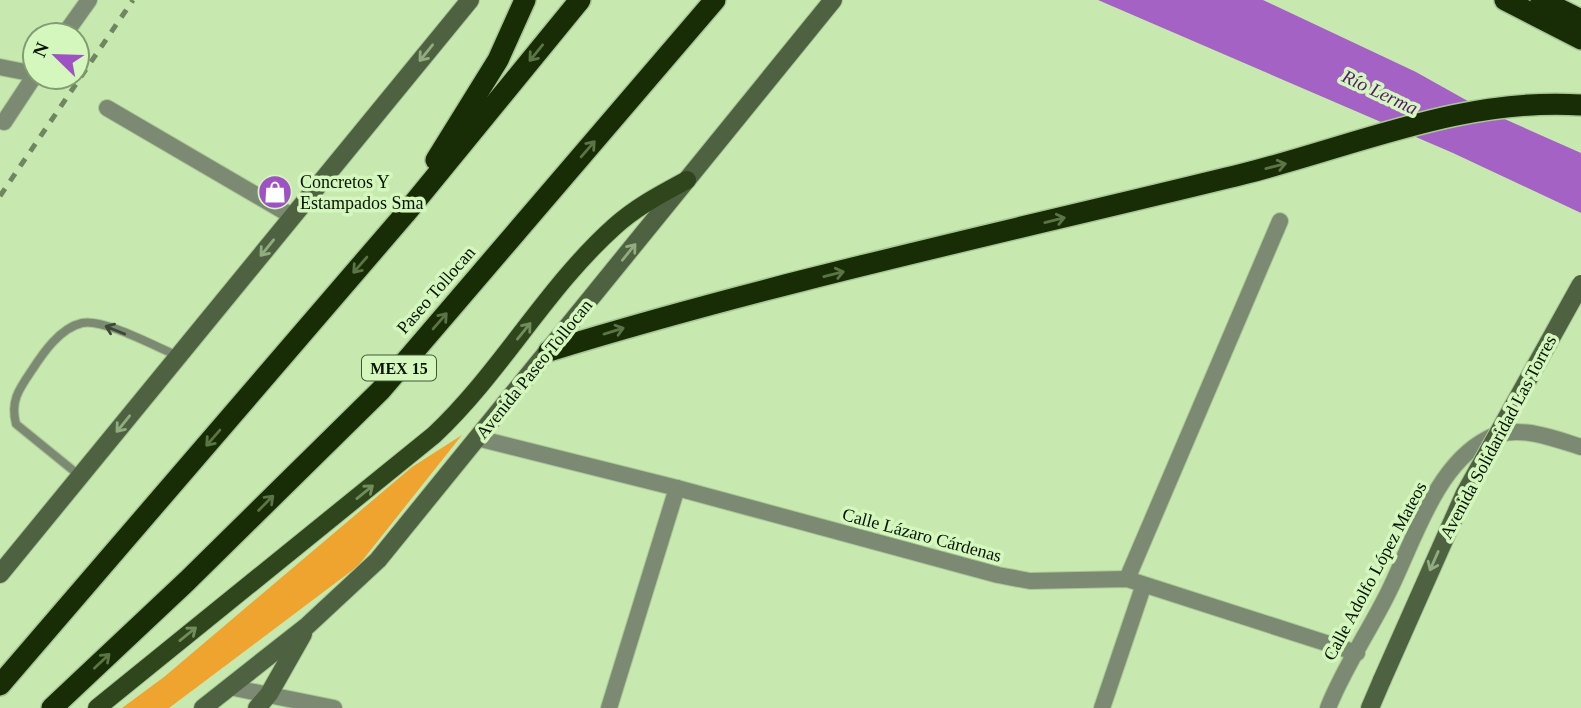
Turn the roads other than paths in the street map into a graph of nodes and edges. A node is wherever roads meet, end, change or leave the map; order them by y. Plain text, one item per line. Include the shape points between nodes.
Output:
1 (89, 0) edge
2 (470, 0) edge
3 (525, 0) edge
4 (580, 0) edge
5 (715, 0) edge
6 (833, 0) edge
7 (1505, 0) edge
8 (1541, 0) edge
9 (1581, 20) edge
10 (74, 21) edge
11 (1581, 39) edge
12 (0, 67) edge
13 (21, 71) edge
14 (24, 91) edge
15 (1581, 105) edge
16 (107, 108) dead end
17 (4, 122) dead end
18 (687, 180) junction
19 (405, 214) junction
20 (292, 216) junction
21 (1280, 221) dead end
22 (1581, 284) edge
23 (549, 351) junction
24 (178, 356) junction
25 (477, 438) junction
26 (1581, 447) edge
27 (80, 476) junction
28 (677, 488) junction
29 (0, 574) edge
30 (1127, 579) junction
31 (1143, 587) junction
32 (307, 626) junction
33 (1357, 653) junction
34 (0, 685) edge
35 (229, 687) junction
36 (263, 701) edge
37 (52, 708) edge
38 (97, 708) edge
39 (203, 708) edge
40 (334, 708) edge
41 (609, 708) edge
42 (1102, 708) edge
43 (1328, 708) edge
44 (1370, 708) edge

1 - 10 street
2 -> 20 main road
3 - 19 highway via 498,60
4 -> 19 highway
37 -> 5 highway, Paseo Tollocan / MEX 15 via 381,390
6 - 18 main road, Avenida Paseo Tollocan
7 - 11 highway
8 - 9 highway
12 - 13 street
14 - 17 street
23 -> 15 highway via 658,317 1304,159 1438,117 1553,103
16 - 20 street
23 -> 18 main road, Avenida Paseo Tollocan
38 -> 18 main road via 435,435 614,227
19 -> 34 highway
20 -> 24 main road
21 - 30 street
22 -> 44 main road, Avenida Solidaridad Las Torres, bridge via 1465,493
23 - 25 main road, Avenida Paseo Tollocan
24 -> 27 main road
24 -> 27 lane via 101,324 83,323 45,351 17,391 16,424
25 - 28 street, Calle Lázaro Cárdenas
25 - 32 main road, Avenida Paseo Tollocan via 378,560
26 - 33 street, Calle Adolfo López Mateos via 1536,433 1506,433 1488,438 1468,453 1419,523
27 - 29 main road
28 - 30 street, Calle Lázaro Cárdenas via 998,575 1040,582
28 - 41 street
30 - 31 street, Calle Lázaro Cárdenas
31 - 33 street, Calle Lázaro Cárdenas
31 - 42 street
32 - 35 main road, Avenida Paseo Tollocan
32 - 36 main road
33 - 43 street, Calle Adolfo López Mateos via 1341,675
35 - 36 street
35 - 39 main road, Avenida Paseo Tollocan
36 - 40 street

